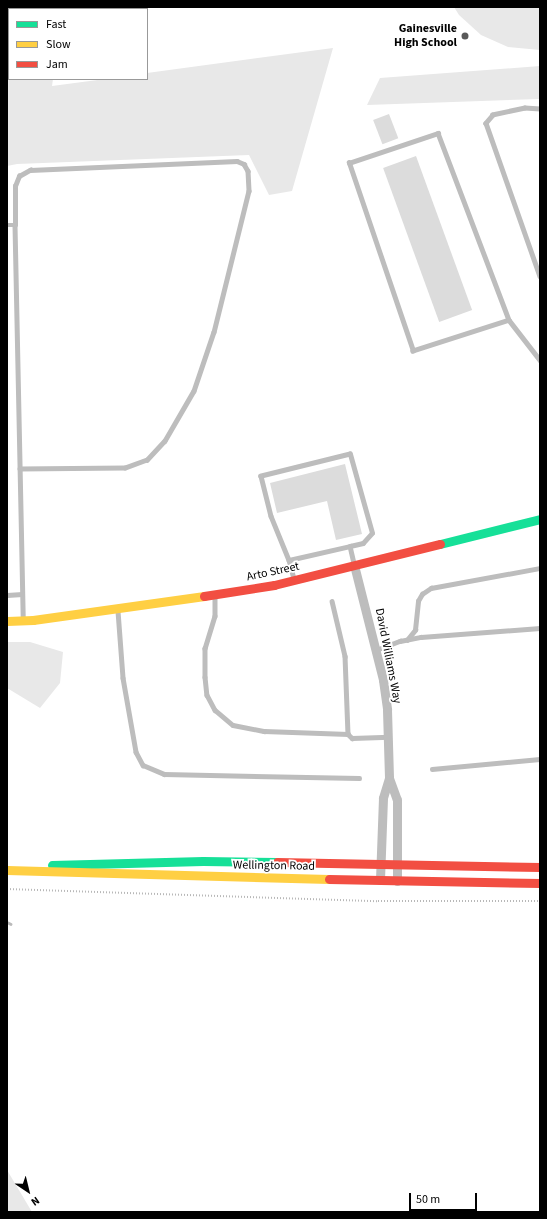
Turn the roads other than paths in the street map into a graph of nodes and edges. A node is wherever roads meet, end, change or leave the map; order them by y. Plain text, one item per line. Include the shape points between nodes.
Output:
1 (540, 108) edge
2 (7, 225) edge
3 (15, 225) junction
4 (540, 276) edge
5 (509, 320) junction
6 (540, 360) edge
7 (20, 469) junction
8 (540, 519) edge
9 (350, 546) junction
10 (289, 560) junction
11 (354, 565) junction
12 (540, 568) edge
13 (294, 580) junction
14 (22, 594) junction
15 (7, 595) edge
16 (215, 595) junction
17 (332, 601) dead end
18 (118, 609) junction
19 (24, 620) junction
20 (7, 621) edge
21 (540, 628) edge
22 (407, 640) junction
23 (376, 650) junction
24 (348, 734) junction
25 (389, 737) junction
26 (540, 759) edge
27 (432, 769) dead end
28 (359, 778) dead end
29 (389, 778) junction
30 (380, 864) junction
31 (397, 864) junction
32 (7, 866) edge
33 (540, 867) edge
34 (7, 870) edge
35 (380, 880) junction
36 (397, 881) junction
37 (540, 883) edge

1 - 4 lane via 525,108 493,115 486,124
2 - 3 lane
3 - 7 lane
3 - 7 lane via 15,186 19,176 30,170 237,160 248,171 249,191 214,332 194,391 165,441 146,460 125,468
5 - 5 lane via 438,133 349,163 413,350
5 - 6 lane
7 - 14 lane
8 - 11 main road, Arto Street
9 - 10 lane
9 - 10 lane via 363,542 372,533 350,454 261,476 270,516
9 - 11 lane
10 - 13 lane
11 - 13 main road, Arto Street
11 - 23 street, David Williams Way
12 - 22 lane via 431,588 422,594 418,601 416,630
13 - 16 main road, Arto Street
14 - 15 lane
14 - 19 lane
16 - 18 main road, Arto Street
16 - 24 lane via 215,616 205,648 207,695 215,710 234,725 264,731
17 - 24 lane via 345,656
18 - 19 main road, Arto Street
18 - 28 lane via 124,685 136,752 143,765 164,774
19 - 20 main road, Arto Street
21 - 22 lane
22 - 23 lane
23 - 25 street, David Williams Way via 383,680
24 - 25 lane via 352,738
25 - 29 street, David Williams Way
26 - 27 lane
29 - 30 street, David Williams Way via 383,798
29 - 31 street, David Williams Way via 397,800
30 - 31 main road, Wellington Road
30 - 32 main road, Wellington Road via 203,861
30 - 35 street, David Williams Way
31 - 33 main road, Wellington Road
31 - 36 street, David Williams Way
34 - 35 main road, Wellington Road
35 - 36 main road, Wellington Road
36 - 37 main road, Wellington Road

